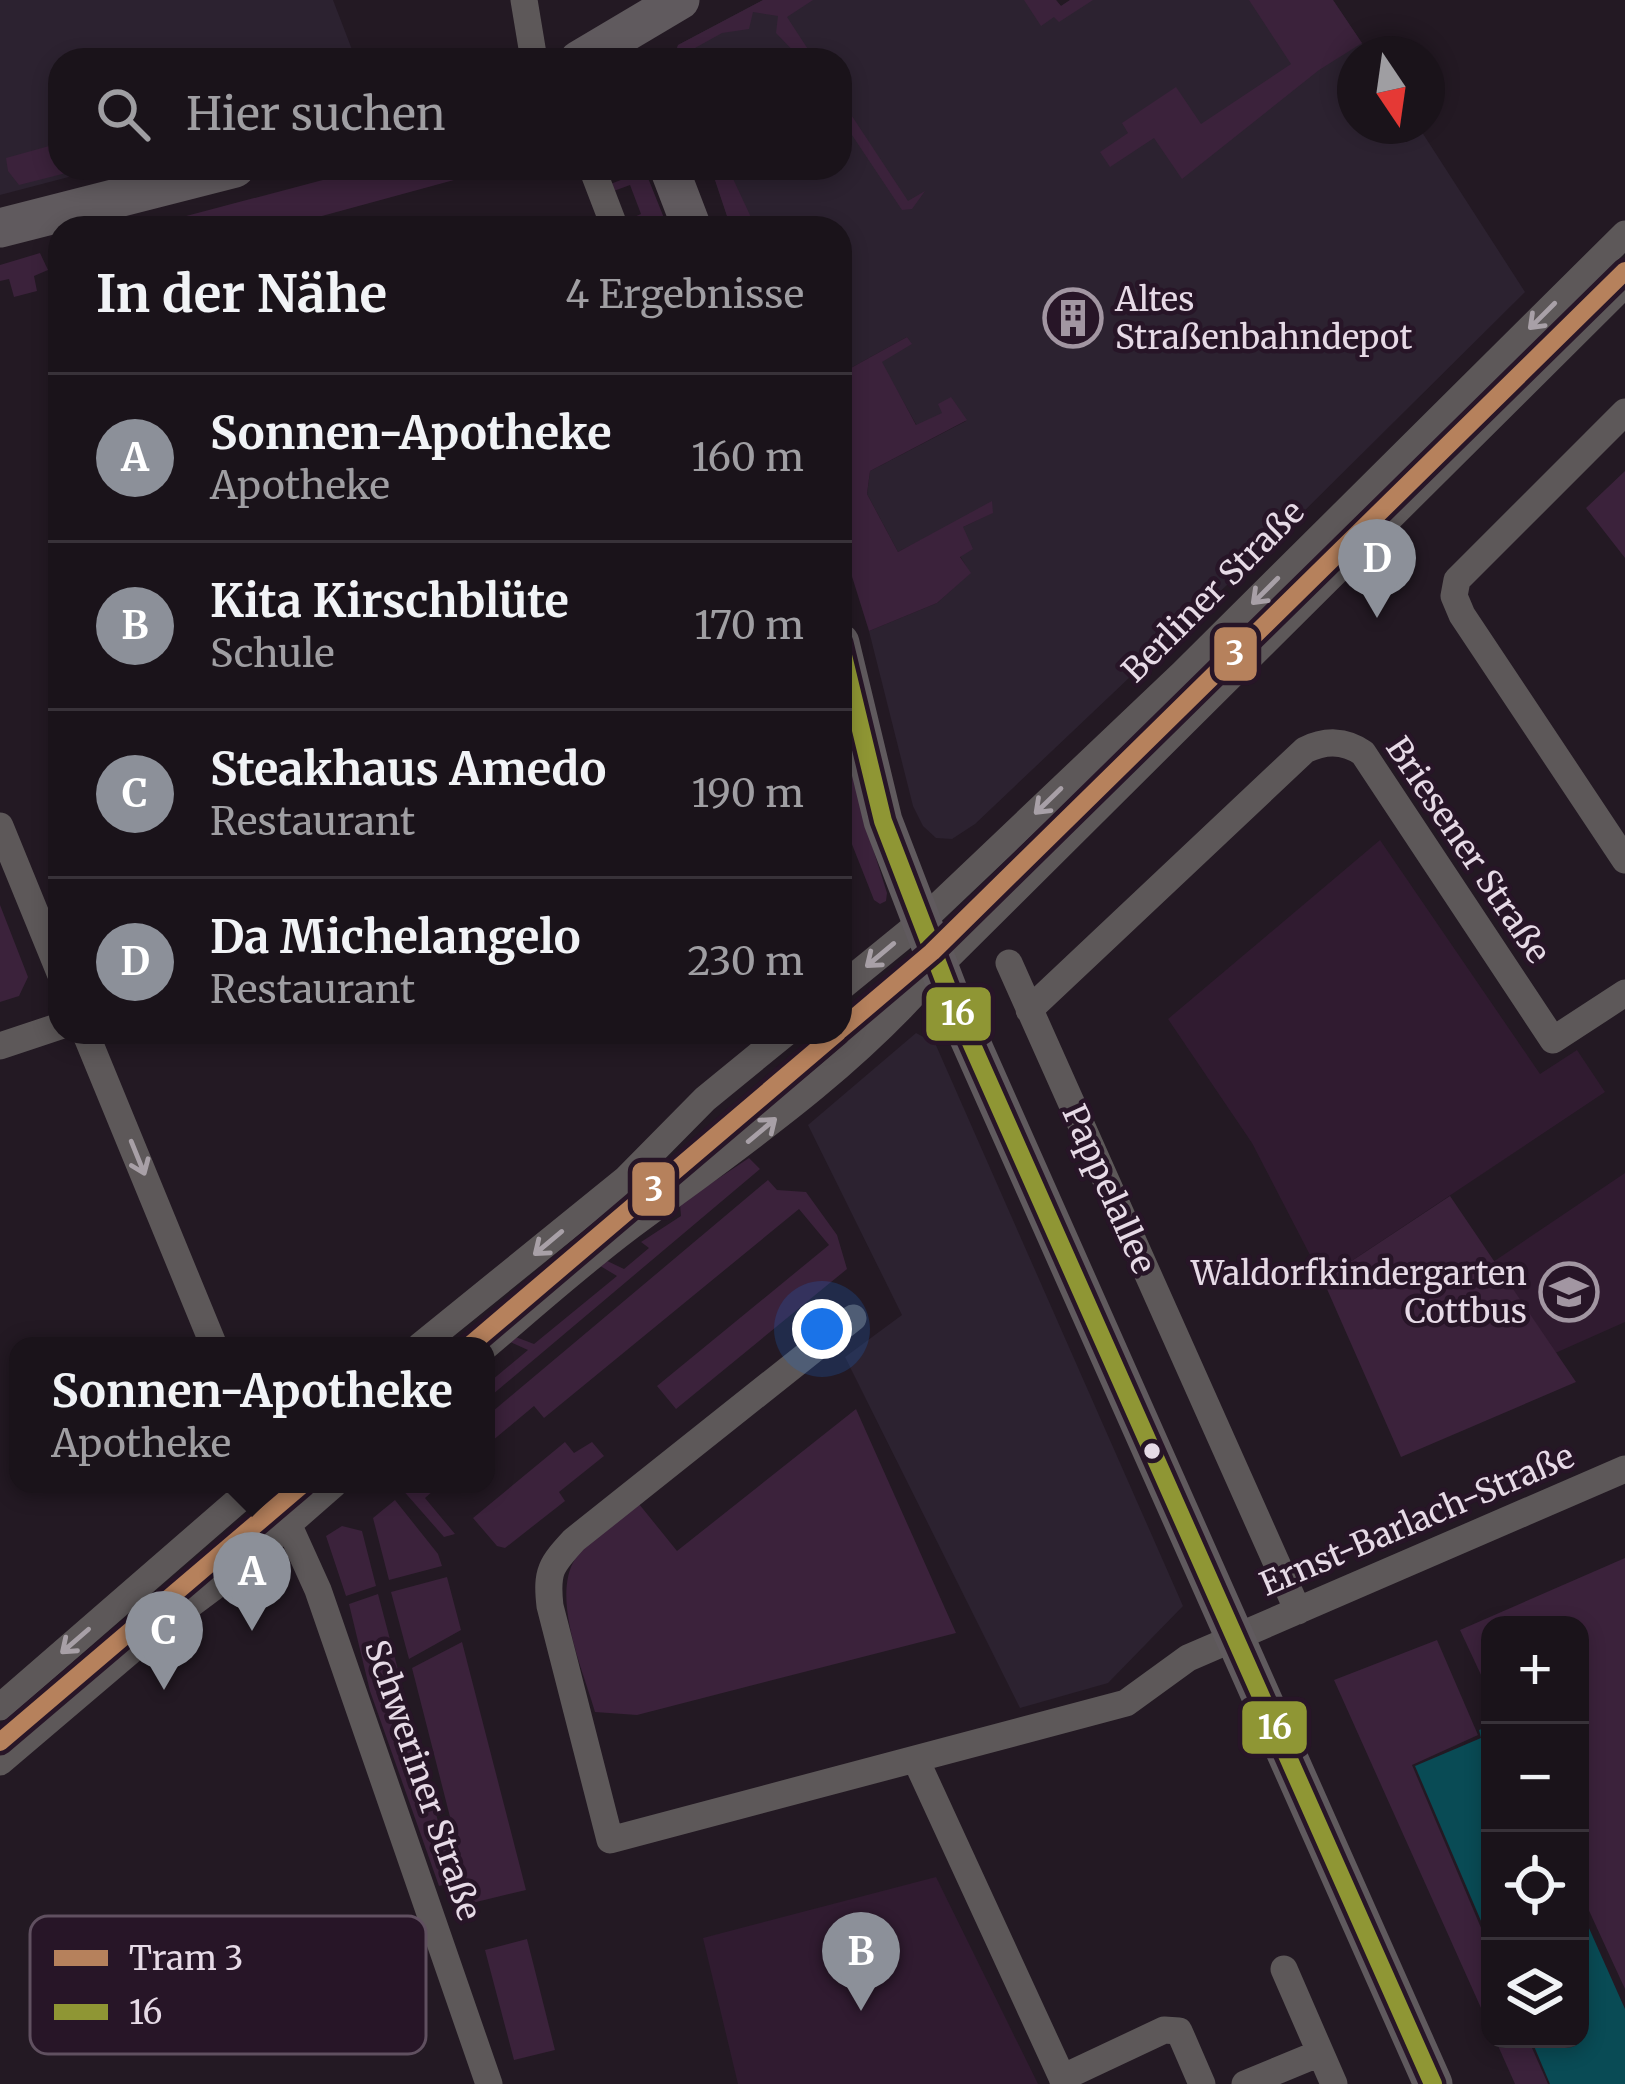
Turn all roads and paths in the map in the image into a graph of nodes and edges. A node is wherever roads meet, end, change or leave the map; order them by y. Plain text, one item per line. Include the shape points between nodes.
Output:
1 (524, 0) edge
2 (680, 0) edge
3 (616, 32) edge
4 (532, 48) edge
5 (188, 180) edge
6 (597, 180) edge
7 (674, 180) edge
8 (610, 216) edge
9 (687, 216) edge
10 (0, 228) edge
11 (1625, 234) edge
12 (1625, 284) edge
13 (1620, 429) edge
14 (852, 692) edge
15 (0, 826) edge
16 (1625, 860) edge
17 (48, 944) edge
18 (930, 947) junction
19 (1009, 964) dead end
20 (852, 983) edge
21 (1625, 993) edge
22 (1029, 1010) junction
23 (48, 1030) edge
24 (91, 1044) edge
25 (773, 1044) edge
26 (0, 1046) edge
27 (854, 1318) dead end
28 (210, 1337) edge
29 (431, 1337) edge
30 (495, 1338) edge
31 (1625, 1469) edge
32 (247, 1493) edge
33 (310, 1493) edge
34 (280, 1504) edge
35 (1298, 1611) junction
36 (1237, 1637) junction
37 (0, 1707) edge
38 (916, 1760) junction
39 (0, 1762) edge
40 (1284, 1969) dead end
41 (1320, 2053) junction
42 (1063, 2081) edge
43 (489, 2084) edge
44 (1202, 2084) edge
45 (1245, 2084) edge
46 (1334, 2084) edge
47 (1433, 2084) edge

1 - 4 street
2 - 3 main road
5 - 10 main road
6 - 8 street
7 - 9 main road
11 -> 18 street, Berliner Straße via 1183,673
12 - 18 street, Berliner Straße
13 - 16 street via 1457,580 1454,596
14 - 18 main road, Pappelallee via 884,821
15 - 17 street
18 -> 20 street, Berliner Straße
30 -> 18 street, Berliner Straße via 893,1020
18 - 36 main road, Pappelallee
19 - 22 street, Pappelallee
21 - 22 street, Briesener Straße via 1553,1040 1363,753 1329,743 1305,750
22 - 35 street, Pappelallee
23 - 26 street
24 -> 28 street
25 -> 29 street via 626,1179
27 - 38 street, Ernst-Barlach-Straße via 574,1540 552,1563 550,1606 610,1840
31 - 35 street, Ernst-Barlach-Straße
32 -> 37 street
33 - 34 street
34 - 39 street
34 - 43 street, Schweriner Straße via 318,1590
35 - 36 street, Ernst-Barlach-Straße
36 - 38 street, Ernst-Barlach-Straße via 1187,1658 1126,1703
36 - 47 main road, Pappelallee
38 - 42 street
40 - 41 street
41 - 45 street
41 - 46 street
42 - 44 street via 1164,2030 1179,2031

